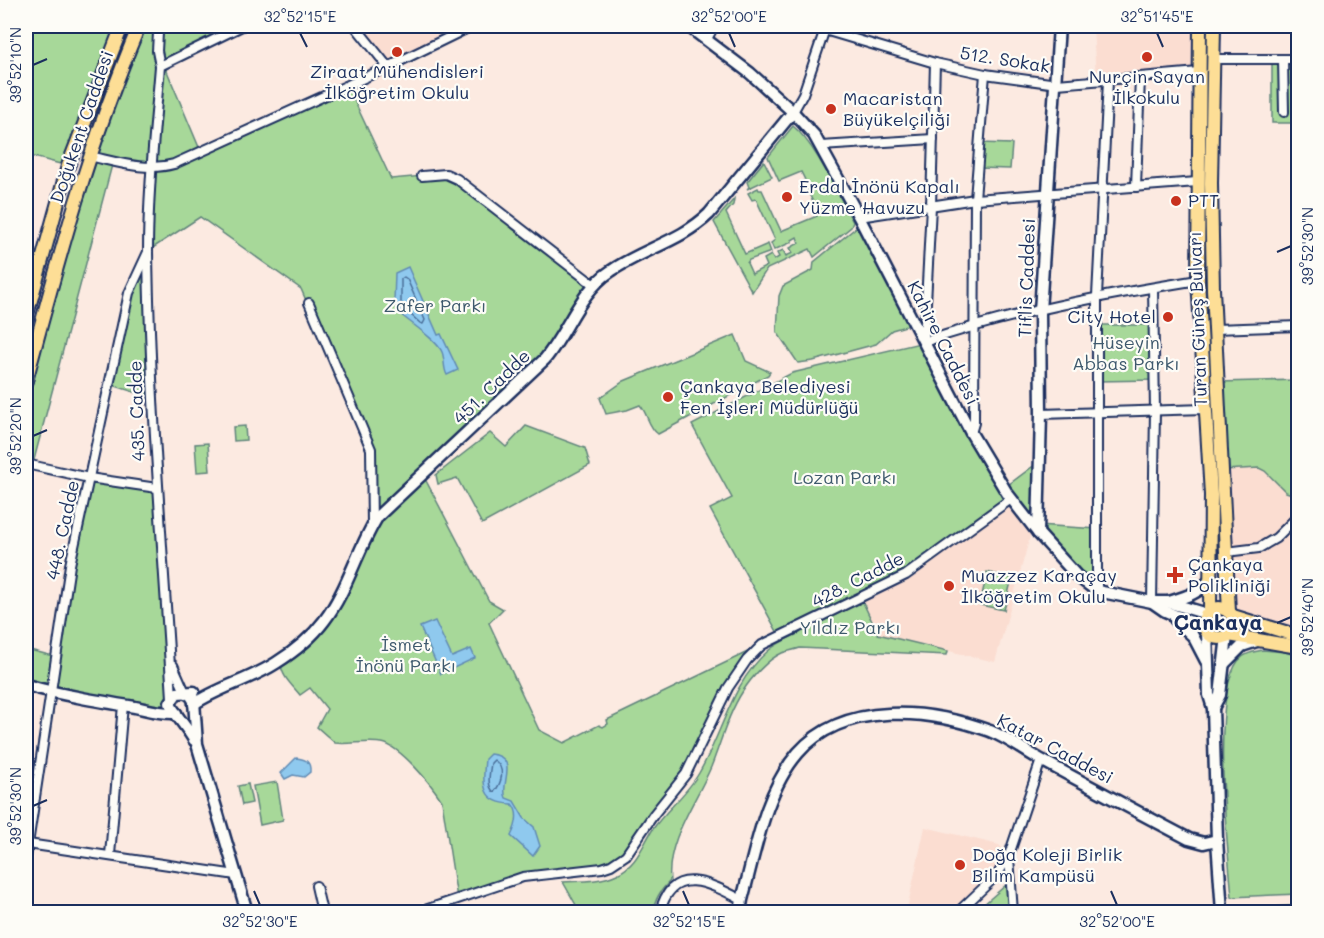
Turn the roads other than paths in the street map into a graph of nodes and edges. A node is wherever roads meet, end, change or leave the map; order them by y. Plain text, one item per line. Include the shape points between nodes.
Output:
1 (122, 26) edge
2 (139, 26) edge
3 (242, 26) edge
4 (355, 26) edge
5 (472, 26) edge
6 (688, 26) edge
7 (714, 26) edge
8 (812, 26) edge
9 (1059, 26) edge
10 (1200, 26) edge
11 (1214, 26) edge
12 (825, 28) edge
13 (158, 33) dead end
14 (707, 39) junction
15 (1214, 59) junction
16 (1283, 59) junction
17 (1299, 59) edge
18 (935, 63) junction
19 (160, 66) junction
20 (388, 67) junction
21 (1199, 72) junction
22 (985, 74) junction
23 (1140, 77) junction
24 (1108, 81) junction
25 (1057, 84) junction
26 (1284, 111) dead end
27 (793, 112) junction
28 (933, 139) junction
29 (821, 146) junction
30 (89, 156) junction
31 (152, 168) junction
32 (422, 176) dead end
33 (1197, 182) junction
34 (1137, 187) junction
35 (1102, 189) junction
36 (1047, 194) junction
37 (975, 199) junction
38 (931, 206) junction
39 (859, 217) junction
40 (148, 251) junction
41 (1198, 280) junction
42 (594, 285) junction
43 (1153, 288) junction
44 (1097, 296) junction
45 (309, 303) dead end
46 (1040, 311) junction
47 (26, 318) edge
48 (976, 326) junction
49 (1299, 326) edge
50 (1215, 329) junction
51 (924, 342) junction
52 (26, 381) edge
53 (1205, 409) junction
54 (1155, 411) junction
55 (1098, 412) junction
56 (1041, 414) junction
57 (971, 433) junction
58 (26, 464) edge
59 (89, 478) junction
60 (157, 488) junction
61 (1011, 499) junction
62 (1299, 516) edge
63 (372, 525) junction
64 (1038, 533) junction
65 (1226, 552) junction
66 (1209, 582) junction
67 (1228, 586) junction
68 (1097, 591) junction
69 (1152, 602) junction
70 (1166, 607) junction
71 (1208, 613) junction
72 (1231, 614) junction
73 (1206, 630) junction
74 (1228, 635) junction
75 (1299, 636) edge
76 (1257, 641) junction
77 (1299, 647) edge
78 (168, 652) junction
79 (1208, 665) junction
80 (1223, 665) junction
81 (26, 685) edge
82 (221, 688) junction
83 (50, 692) junction
84 (186, 692) junction
85 (171, 699) junction
86 (123, 705) junction
87 (194, 705) junction
88 (143, 708) junction
89 (1214, 708) junction
90 (177, 714) junction
91 (197, 744) junction
92 (1041, 760) junction
93 (26, 795) edge
94 (35, 797) junction
95 (1217, 840) junction
96 (28, 843) junction
97 (110, 855) junction
98 (1009, 855) junction
99 (26, 857) edge
100 (236, 875) junction
101 (315, 886) dead end
102 (742, 900) junction
103 (247, 912) edge
104 (322, 912) edge
105 (419, 912) edge
106 (660, 912) edge
107 (740, 912) edge
108 (958, 912) edge
109 (1013, 912) edge
110 (1222, 912) edge

1 - 47 main road, Doğukent Caddesi via 68,166
2 - 30 main road, Doğukent Caddesi
3 - 19 street
4 - 20 street
5 - 20 street
6 - 14 main road, Kahire Caddesi
7 - 14 street
8 - 12 street, 512. Sokak
9 - 25 main road, Tiflis Caddesi
10 - 21 main road, Turan Güneş Bulvarı
11 - 15 main road, Turan Güneş Bulvarı
12 - 18 street, 512. Sokak
12 - 27 street
13 - 19 street, 435. Cadde
14 - 27 main road, Kahire Caddesi
15 - 16 street
15 - 50 main road, Turan Güneş Bulvarı
16 - 17 street
16 - 26 street
18 - 22 street, 512. Sokak
18 - 28 street
19 - 31 street, 435. Cadde
20 - 31 street via 184,160
21 - 23 street, 512. Sokak
21 - 33 main road, Turan Güneş Bulvarı
22 - 25 street, 512. Sokak
22 - 37 street
23 - 24 street, 512. Sokak
23 - 34 street
24 - 25 street, 512. Sokak
24 - 35 street
25 - 36 main road, Tiflis Caddesi
27 - 29 main road, Kahire Caddesi
27 - 42 main road, 451. Cadde via 697,225 611,271
28 - 29 street
28 - 38 street
29 - 39 main road, Kahire Caddesi
30 - 31 street
30 - 52 main road, Doğukent Caddesi
31 - 40 street, 435. Cadde
32 - 42 street via 446,174 457,179
33 - 34 street
33 - 41 main road, Turan Güneş Bulvarı
34 - 35 street
35 - 36 street
35 - 44 street
36 - 37 street
36 - 46 main road, Tiflis Caddesi
37 - 38 street
37 - 48 street
38 - 39 street
38 - 51 street
39 - 51 main road, Kahire Caddesi
40 - 59 street, 448. Cadde via 129,293
40 - 60 street, 435. Cadde
41 - 43 street
41 - 53 main road, Turan Güneş Bulvarı
42 - 63 main road, 451. Cadde via 545,359
43 - 44 street
43 - 54 street
44 - 46 street
44 - 55 street
45 - 63 street via 371,449
46 - 48 street
46 - 56 main road, Tiflis Caddesi
48 - 51 street
48 - 57 street
49 - 50 street
50 - 65 main road, Turan Güneş Bulvarı
51 - 57 main road, Kahire Caddesi
53 - 54 street
53 - 66 main road, Turan Güneş Bulvarı via 1211,495
54 - 55 street
54 - 69 street
55 - 56 street
55 - 68 street
56 - 64 main road, Tiflis Caddesi
57 - 61 main road, Kahire Caddesi
58 - 59 street
59 - 60 street
59 - 83 street, 448. Cadde via 70,565
60 - 78 street, 435. Cadde
61 - 64 main road, Kahire Caddesi
61 - 105 street, 428. Cadde via 906,575 762,645 728,688 693,762 632,848 611,865 523,877
62 - 65 street via 1259,548
63 - 82 main road, 451. Cadde via 324,621 274,664
64 - 68 main road, Kahire Caddesi via 1077,576
65 - 67 main road, Turan Güneş Bulvarı
66 - 67 main road via 1216,590
66 - 70 main road
66 - 71 main road, Turan Güneş Bulvarı
67 - 72 main road, Turan Güneş Bulvarı
68 - 69 main road, Kahire Caddesi
69 - 70 main road, Kahire Caddesi
70 - 71 main road
70 - 73 main road
70 - 79 main road via 1193,636
71 - 72 main road via 1220,608
71 - 73 main road
72 - 74 main road via 1235,625
72 - 75 main road
73 - 74 main road via 1214,638
73 - 79 main road
74 - 76 main road
74 - 80 main road
76 - 77 main road
76 - 80 main road via 1242,646
78 - 84 street
78 - 85 street, 435. Cadde
79 - 89 main road via 1209,695
80 - 89 main road via 1220,696
81 - 83 main road
82 - 84 main road
82 - 87 main road
83 - 86 main road
83 - 94 street, 448. Cadde
84 - 85 main road
84 - 87 main road
85 - 88 main road via 158,707
85 - 90 main road
86 - 88 main road
86 - 97 street
87 - 90 main road via 189,713
87 - 91 main road
88 - 90 main road
89 - 95 main road
90 - 91 main road
91 - 100 main road
92 - 95 main road, Katar Caddesi via 1189,839 1204,843
92 - 98 street
92 - 102 main road, Katar Caddesi via 989,731 934,718 877,714 832,727 797,754 772,794
93 - 94 street
94 - 96 street, 448. Cadde
95 - 110 main road
96 - 97 street
96 - 99 street, 448. Cadde
97 - 100 street
98 - 108 street via 998,874
98 - 109 street
100 - 103 main road
101 - 104 street
102 - 106 street via 711,883 693,880 668,891
102 - 107 main road, Katar Caddesi

